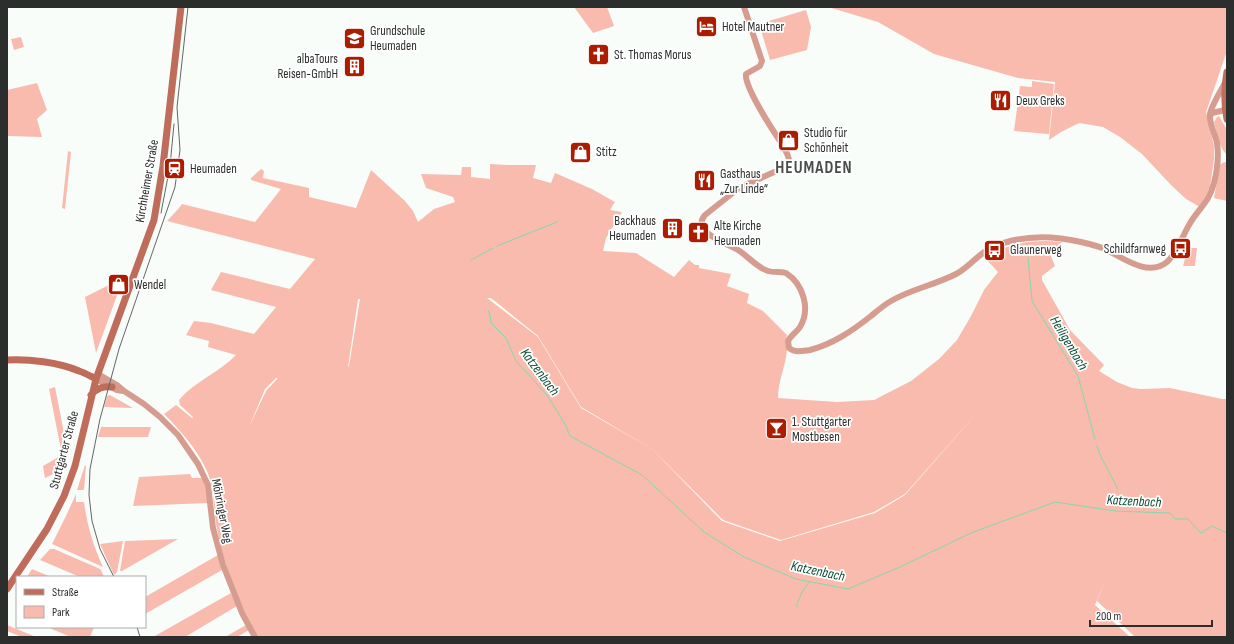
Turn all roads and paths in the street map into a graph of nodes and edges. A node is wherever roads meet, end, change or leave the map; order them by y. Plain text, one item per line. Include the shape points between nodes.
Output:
1 (182, 7) edge
2 (744, 7) edge
3 (1227, 72) edge
4 (1225, 82) junction
5 (1212, 108) junction
6 (1225, 108) junction
7 (1210, 116) junction
8 (1227, 119) edge
9 (7, 360) edge
10 (78, 371) junction
11 (97, 376) junction
12 (112, 387) junction
13 (124, 391) junction
14 (91, 395) junction
15 (7, 589) edge
16 (255, 637) edge

1 - 11 main road, Kirchheimer Straße via 155,213
2 - 7 street via 762,61 760,66 746,74 746,81 789,161 783,168 740,188 705,215 702,223 707,233 714,238 738,250 760,267 786,273 800,288 805,303 803,320 788,341 789,348 796,352 833,342 855,329 890,301 957,273 988,249 1004,242 1043,237 1081,242 1142,266 1151,268 1162,265 1170,259 1190,223 1209,198 1214,184 1217,148
3 - 4 main road
4 - 5 street
4 - 6 main road
5 - 6 street
5 - 7 street
6 - 7 street
6 - 8 main road
9 - 10 main road via 50,363
10 - 11 main road via 87,371
10 - 14 main road via 89,383
11 - 12 street, Möhringer Weg
11 - 13 street, Möhringer Weg
11 - 14 main road, Stuttgarter Straße
12 - 13 street, Möhringer Weg
12 - 14 main road via 102,387
13 - 16 street, Möhringer Weg via 172,428 201,468 208,485 213,528 221,559 239,607
14 - 15 main road, Stuttgarter Straße via 75,466 64,496 47,529

